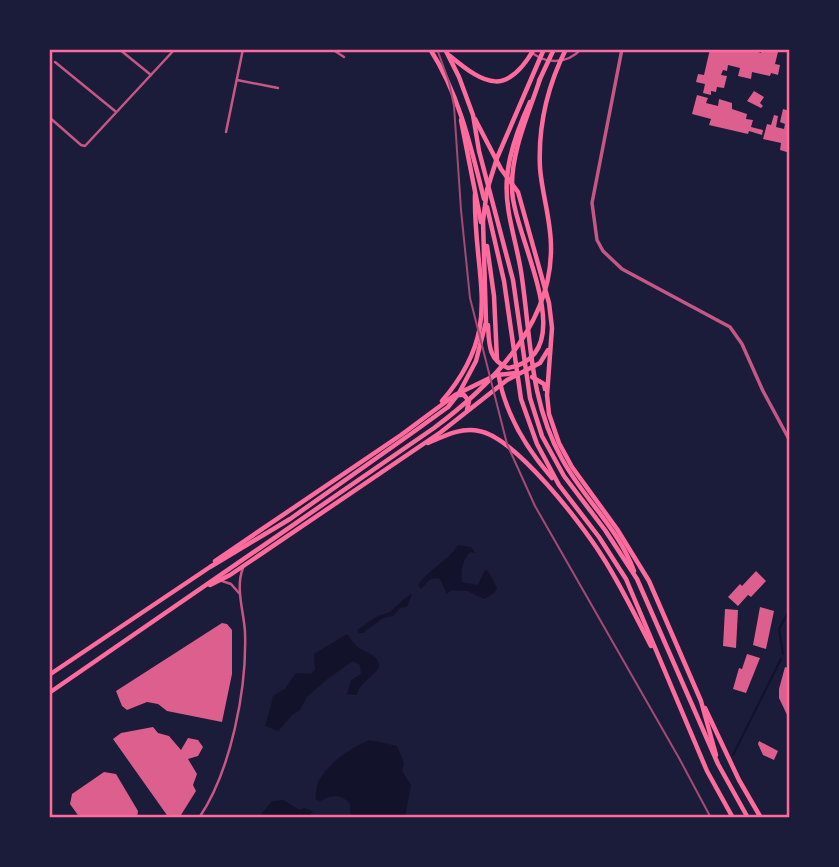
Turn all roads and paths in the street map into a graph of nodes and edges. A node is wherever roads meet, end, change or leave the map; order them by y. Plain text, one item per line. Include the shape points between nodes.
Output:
1 (120, 49) edge
2 (174, 49) edge
3 (243, 49) edge
4 (332, 49) edge
5 (430, 49) edge
6 (528, 49) edge
7 (534, 49) edge
8 (544, 49) edge
9 (554, 49) edge
10 (566, 49) edge
11 (581, 49) edge
12 (622, 49) edge
13 (446, 51) edge
14 (344, 57) dead end
15 (55, 62) dead end
16 (151, 75) junction
17 (540, 79) junction
18 (236, 80) junction
19 (278, 88) dead end
20 (116, 111) junction
21 (459, 111) junction
22 (472, 115) junction
23 (49, 117) edge
24 (226, 132) dead end
25 (475, 186) junction
26 (483, 221) junction
27 (552, 328) junction
28 (522, 373) junction
29 (455, 395) junction
30 (547, 395) junction
31 (437, 408) junction
32 (464, 414) junction
33 (790, 441) edge
34 (419, 446) junction
35 (559, 485) junction
36 (602, 517) junction
37 (622, 537) junction
38 (244, 565) junction
39 (210, 567) junction
40 (637, 579) junction
41 (221, 580) junction
42 (200, 589) junction
43 (241, 595) junction
44 (661, 665) junction
45 (49, 675) edge
46 (49, 692) edge
47 (701, 701) junction
48 (718, 764) junction
49 (199, 818) edge
50 (733, 818) edge
51 (748, 818) edge
52 (761, 818) edge

1 - 16 street
2 - 16 street
3 - 18 street
4 - 14 street
5 - 21 main road
6 - 11 street via 555,62 569,59
7 - 13 main road via 517,73 493,81 470,74
8 - 26 main road via 498,158
9 - 17 main road
10 - 42 main road via 544,111 540,168 551,261 531,325 461,408
12 - 33 street via 592,203 597,240 622,269 730,327
13 - 22 main road
15 - 20 street
16 - 20 street
17 - 25 main road via 515,158 513,202 545,333 537,353 508,368 499,365 489,348
17 - 36 main road via 514,142 507,203 544,419 563,461
18 - 19 street
18 - 24 street
20 - 23 street via 85,146
21 - 25 main road
21 - 35 main road via 496,243 521,399 537,444
22 - 27 main road via 519,192
22 - 40 main road via 513,279 530,398 542,436
25 - 31 main road via 483,314 468,366
26 - 35 main road via 495,296 500,383 522,436
26 - 39 main road via 486,322 476,361 448,407 290,519
27 - 28 main road via 547,354
27 - 30 main road
28 - 29 main road via 496,375
28 - 30 main road via 544,384
28 - 32 main road via 496,387
29 - 31 main road
29 - 32 main road via 464,395 469,401
30 - 37 main road via 559,443
31 - 39 main road via 221,555
32 - 34 main road
34 - 38 main road
34 - 44 main road via 463,430 479,430 507,445 544,481 601,554
35 - 44 main road via 626,579
36 - 37 main road
36 - 40 main road
37 - 47 main road via 649,581
38 - 41 main road
38 - 43 street
39 - 45 main road
40 - 48 main road
41 - 42 main road
41 - 43 street
42 - 46 main road
43 - 49 street via 245,630 242,692 222,773
44 - 50 main road via 707,771
47 - 48 main road
47 - 52 main road
48 - 51 main road

